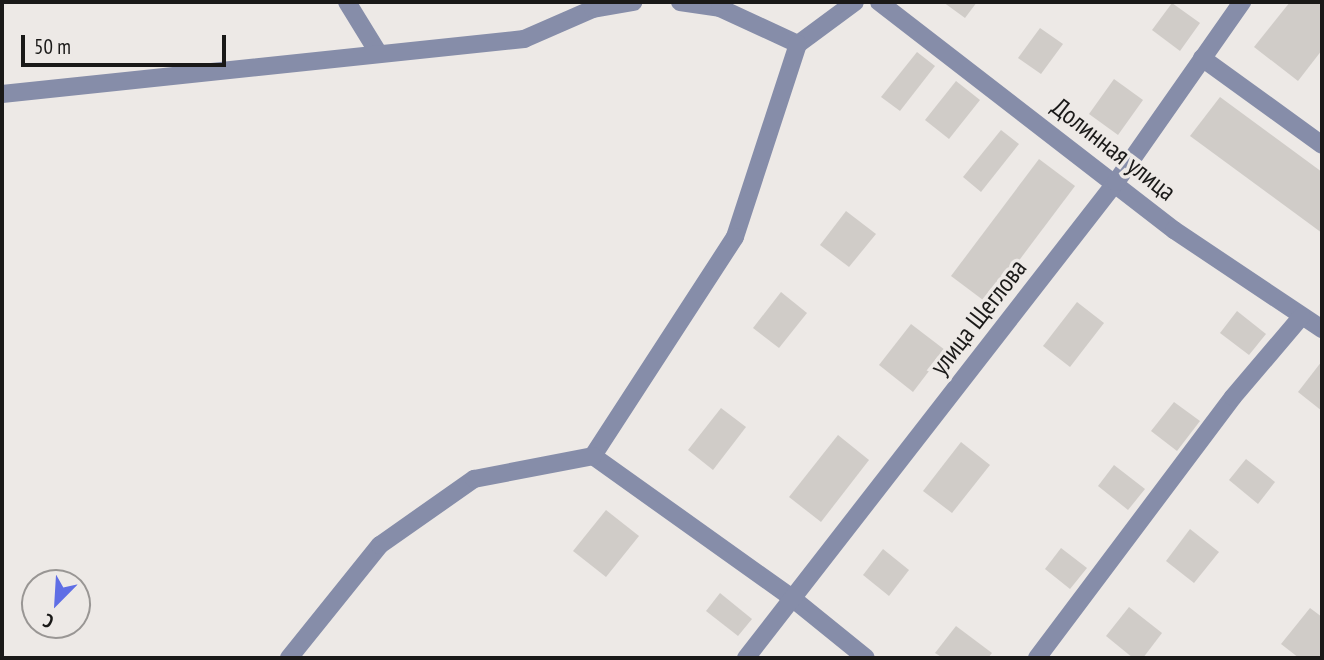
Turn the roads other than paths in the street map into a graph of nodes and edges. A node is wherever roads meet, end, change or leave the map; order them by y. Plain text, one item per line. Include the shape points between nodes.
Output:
1 (347, 2) edge
2 (633, 2) edge
3 (680, 2) edge
4 (855, 2) edge
5 (879, 2) edge
6 (1242, 2) edge
7 (798, 44) junction
8 (379, 54) junction
9 (1202, 58) junction
10 (2, 93) edge
11 (1322, 145) edge
12 (1116, 182) junction
13 (1303, 316) junction
14 (1322, 329) edge
15 (593, 456) junction
16 (792, 598) junction
17 (289, 658) edge
18 (746, 658) edge
19 (866, 658) edge
20 (1037, 658) edge

1 - 8 street
2 - 8 street via 593,9 524,39
3 - 7 street via 720,8
4 - 7 street
5 - 12 street, Долинная улица
6 - 9 street, улица Щеглова
7 - 15 street via 735,237
8 - 10 street
9 - 11 street
9 - 12 street, улица Щеглова
12 - 13 street, Долинная улица via 1174,230
12 - 16 street, улица Щеглова
13 - 14 street, Долинная улица
13 - 20 street via 1233,397
15 - 16 street
15 - 17 street via 474,479 380,545
16 - 18 street, улица Щеглова
16 - 19 street

